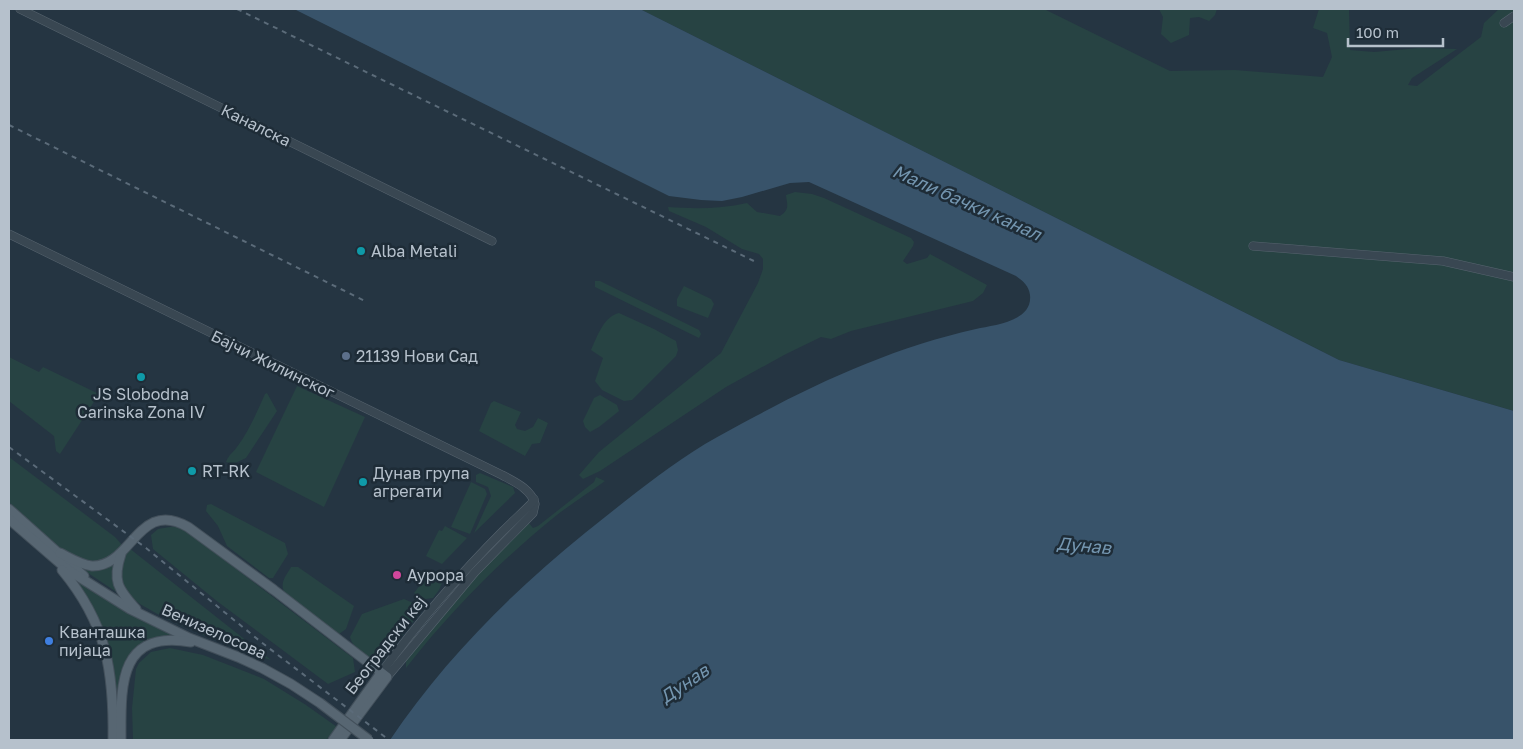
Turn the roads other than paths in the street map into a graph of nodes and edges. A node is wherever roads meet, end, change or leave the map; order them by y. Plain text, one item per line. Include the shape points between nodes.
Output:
1 (20, 9) edge
2 (1514, 16) edge
3 (1504, 23) dead end
4 (9, 234) edge
5 (492, 241) dead end
6 (1254, 246) dead end
7 (1514, 277) edge
8 (9, 508) edge
9 (530, 510) joint
10 (9, 519) edge
11 (122, 551) junction
12 (60, 553) junction
13 (49, 555) junction
14 (96, 586) junction
15 (142, 614) junction
16 (208, 645) junction
17 (384, 675) junction
18 (114, 740) edge
19 (121, 740) edge
20 (332, 740) edge
21 (340, 740) edge
22 (369, 740) edge

1 - 5 street, Каналска
2 - 3 street
4 - 9 street, Бајчи Жилинског via 502,475 531,494 535,504
6 - 7 street via 1443,261
8 - 12 main road, Венизелосова
9 - 17 street, Београдски кеј
10 - 13 main road, Венизелосова
11 - 12 main road via 112,560 92,566
11 - 15 main road via 116,580
11 - 17 main road via 148,525 165,520 182,524
12 - 14 main road, Венизелосова
13 - 14 main road, Венизелосова
13 - 18 main road via 83,597 103,640 112,685
14 - 15 main road, Венизелосова
15 - 16 main road, Венизелосова
16 - 19 main road via 161,640 138,652 127,668 122,688
16 - 22 main road, Венизелосова, bridge via 271,673
17 - 20 main road, Београдски кеј
17 - 21 main road, Београдски кеј

